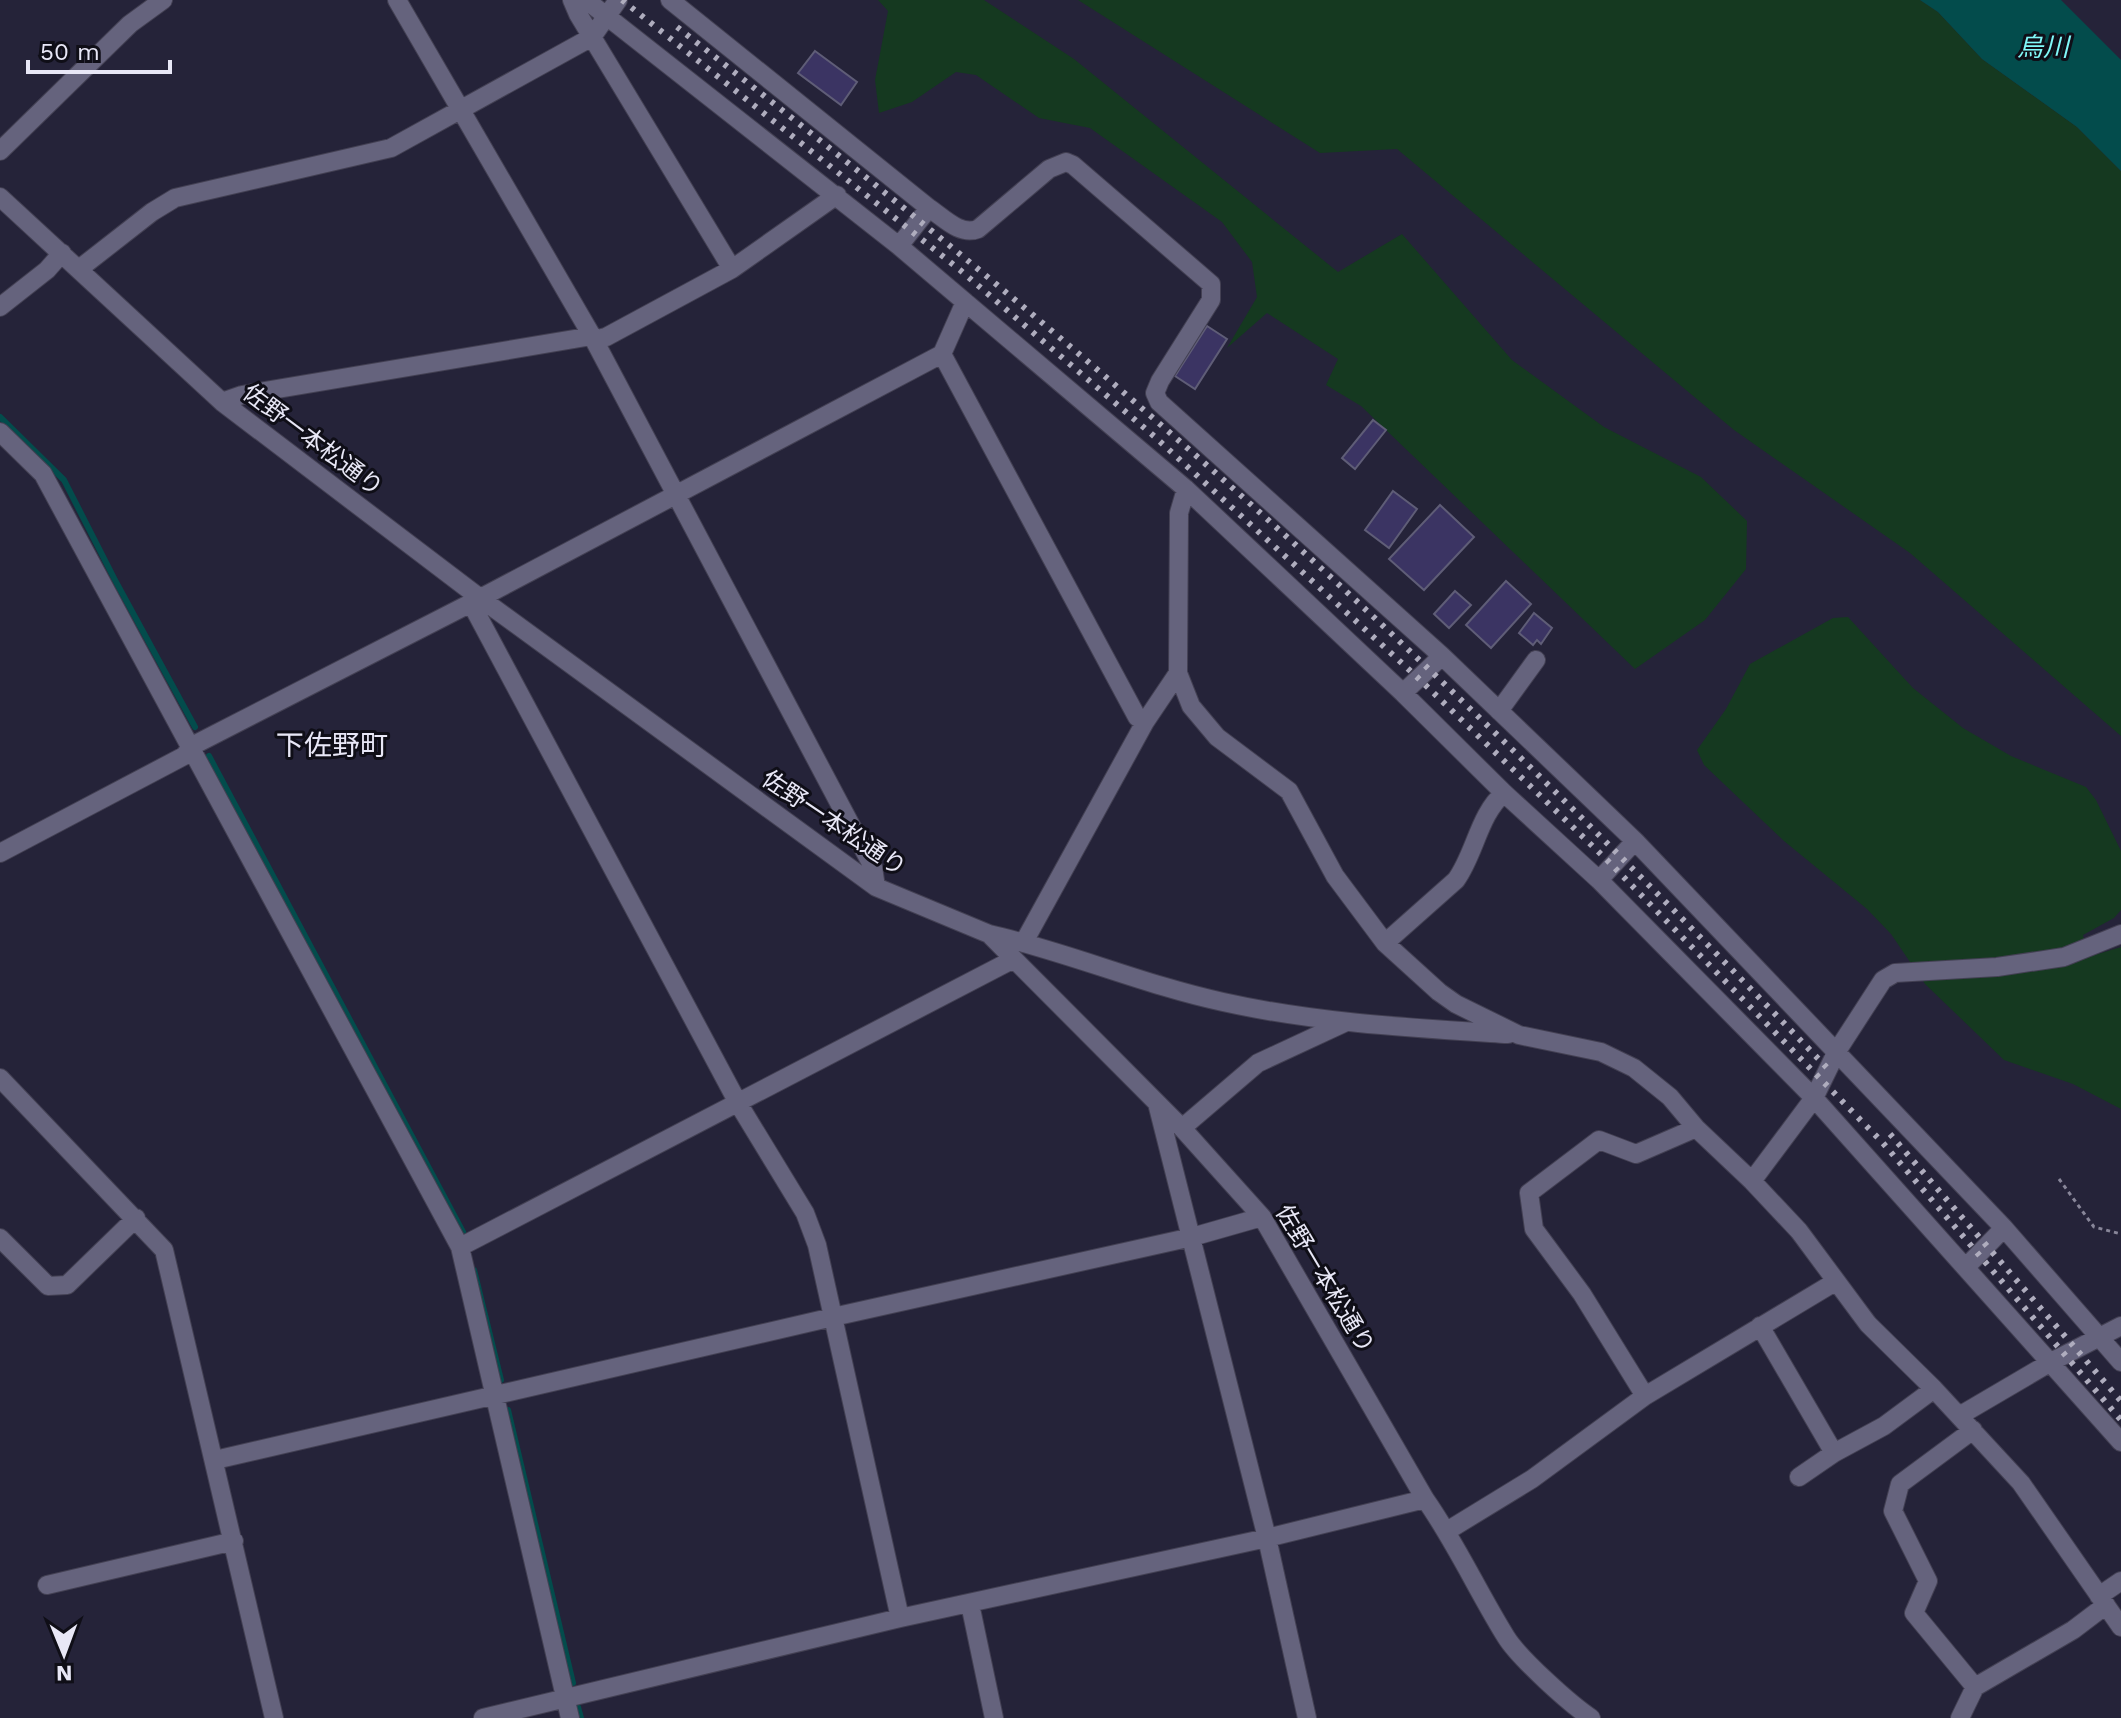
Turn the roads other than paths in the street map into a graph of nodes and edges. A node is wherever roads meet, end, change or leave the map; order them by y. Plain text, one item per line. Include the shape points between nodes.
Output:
1 (163, 0) edge
2 (397, 0) edge
3 (572, 0) edge
4 (586, 0) edge
5 (670, 0) edge
6 (613, 8) edge
7 (592, 37) junction
8 (461, 109) junction
9 (0, 151) edge
10 (837, 195) junction
11 (0, 197) edge
12 (929, 208) junction
13 (899, 246) junction
14 (62, 253) junction
15 (79, 269) junction
16 (732, 269) junction
17 (965, 302) junction
18 (0, 307) edge
19 (593, 338) junction
20 (942, 354) junction
21 (222, 402) junction
22 (0, 432) edge
23 (1186, 489) junction
24 (677, 495) junction
25 (475, 601) junction
26 (1442, 656) junction
27 (1536, 660) dead end
28 (1178, 673) junction
29 (1403, 693) junction
30 (1499, 711) junction
31 (1145, 722) junction
32 (192, 746) junction
33 (1504, 793) junction
34 (1635, 841) junction
35 (0, 853) edge
36 (1599, 880) junction
37 (876, 887) junction
38 (989, 934) junction
39 (2121, 934) edge
40 (1024, 942) junction
41 (1385, 943) junction
42 (1012, 960) junction
43 (1344, 1023) junction
44 (1519, 1035) junction
45 (1837, 1051) junction
46 (0, 1078) edge
47 (1814, 1098) junction
48 (738, 1103) junction
49 (1157, 1104) junction
50 (1182, 1128) junction
51 (1696, 1128) junction
52 (1752, 1181) junction
53 (1262, 1217) junction
54 (136, 1218) junction
55 (2004, 1228) junction
56 (1192, 1237) junction
57 (0, 1238) edge
58 (460, 1247) junction
59 (1967, 1266) junction
60 (1835, 1282) junction
61 (833, 1317) junction
62 (1760, 1326) junction
63 (2121, 1326) edge
64 (2099, 1337) junction
65 (2051, 1362) junction
66 (2121, 1362) edge
67 (1934, 1389) junction
68 (1645, 1396) junction
69 (494, 1397) junction
70 (1959, 1416) junction
71 (1973, 1430) junction
72 (2121, 1442) edge
73 (1834, 1453) junction
74 (215, 1460) junction
75 (1799, 1477) dead end
76 (1425, 1499) junction
77 (1447, 1531) junction
78 (1267, 1538) junction
79 (234, 1541) junction
80 (2121, 1581) edge
81 (47, 1585) dead end
82 (2103, 1601) junction
83 (970, 1604) junction
84 (900, 1618) junction
85 (2121, 1627) edge
86 (1975, 1687) junction
87 (565, 1698) junction
88 (274, 1718) edge
89 (483, 1718) edge
90 (570, 1718) edge
91 (994, 1718) edge
92 (1307, 1718) edge
93 (1591, 1718) edge
94 (1960, 1718) edge

1 - 9 street via 130,24
2 - 8 street
3 - 7 street
4 - 6 street
5 - 12 street
6 - 7 street
6 - 10 street
7 - 8 street
7 - 16 street
8 - 15 street via 378,153 175,198
8 - 19 street
10 - 13 street
10 - 16 street
11 - 14 street, 佐野一本松通り
12 - 13 street
12 - 26 street via 971,232 1049,169 1066,162 1211,284 1211,300 1160,381 1155,393 1159,402
13 - 17 street
14 - 15 street, 佐野一本松通り
14 - 18 street
15 - 21 street, 佐野一本松通り
16 - 19 street via 606,337
17 - 20 street
17 - 23 street
19 - 21 street
19 - 24 street
20 - 24 street
20 - 31 street via 1137,717
21 - 25 street, 佐野一本松通り
22 - 32 street via 43,474
23 - 28 street via 1179,513
23 - 29 street
24 - 25 street
24 - 37 street via 873,867
25 - 32 street
25 - 37 street, 佐野一本松通り
25 - 48 street
26 - 29 street
26 - 30 street
27 - 30 street
28 - 31 street
28 - 41 street via 1191,706 1217,737 1289,791 1335,876
29 - 33 street
30 - 34 street
31 - 40 street
32 - 35 street via 184,756
32 - 58 street
33 - 36 street
33 - 41 street via 1493,805 1464,870
34 - 36 street
34 - 45 street
36 - 47 street
37 - 38 street, 佐野一本松通り
38 - 40 street
38 - 42 street, 佐野一本松通り
39 - 45 street via 2064,957 1895,973 1883,980
40 - 43 street via 1219,1001
41 - 44 street via 1456,1004
42 - 48 street
42 - 49 street, 佐野一本松通り
43 - 44 street
43 - 50 street via 1258,1063
44 - 51 street via 1601,1052 1634,1068 1670,1097
45 - 47 street
45 - 55 street
46 - 54 street
47 - 52 street
47 - 59 street
48 - 58 street
48 - 61 street via 805,1213
49 - 50 street, 佐野一本松通り
49 - 56 street
50 - 53 street, 佐野一本松通り
51 - 52 street
51 - 68 street via 1636,1154 1599,1140 1529,1193 1534,1229
52 - 60 street via 1799,1231
53 - 56 street
53 - 76 street, 佐野一本松通り
54 - 57 street via 67,1285 48,1286
54 - 74 street via 164,1250
55 - 59 street
55 - 64 street
56 - 61 street
56 - 78 street
58 - 69 street
59 - 65 street
60 - 62 street
60 - 67 street via 1868,1324
61 - 69 street
61 - 84 street
62 - 68 street
62 - 73 street
63 - 64 street
64 - 65 street
64 - 66 street
65 - 70 street
65 - 72 street
67 - 70 street
67 - 73 street via 1884,1426
68 - 77 street via 1532,1479
69 - 74 street
69 - 87 street
70 - 71 street
71 - 82 street via 2021,1483
71 - 86 street via 1900,1484 1893,1511 1928,1581 1914,1613
73 - 75 street
74 - 79 street
76 - 77 street, 佐野一本松通り
76 - 78 street
77 - 93 street, 佐野一本松通り via 1508,1641
78 - 83 street
78 - 92 street
79 - 81 street
79 - 88 street
80 - 82 street
82 - 85 street
82 - 86 street via 2073,1630
83 - 84 street
83 - 91 street
84 - 87 street
86 - 94 street
87 - 89 street
87 - 90 street

